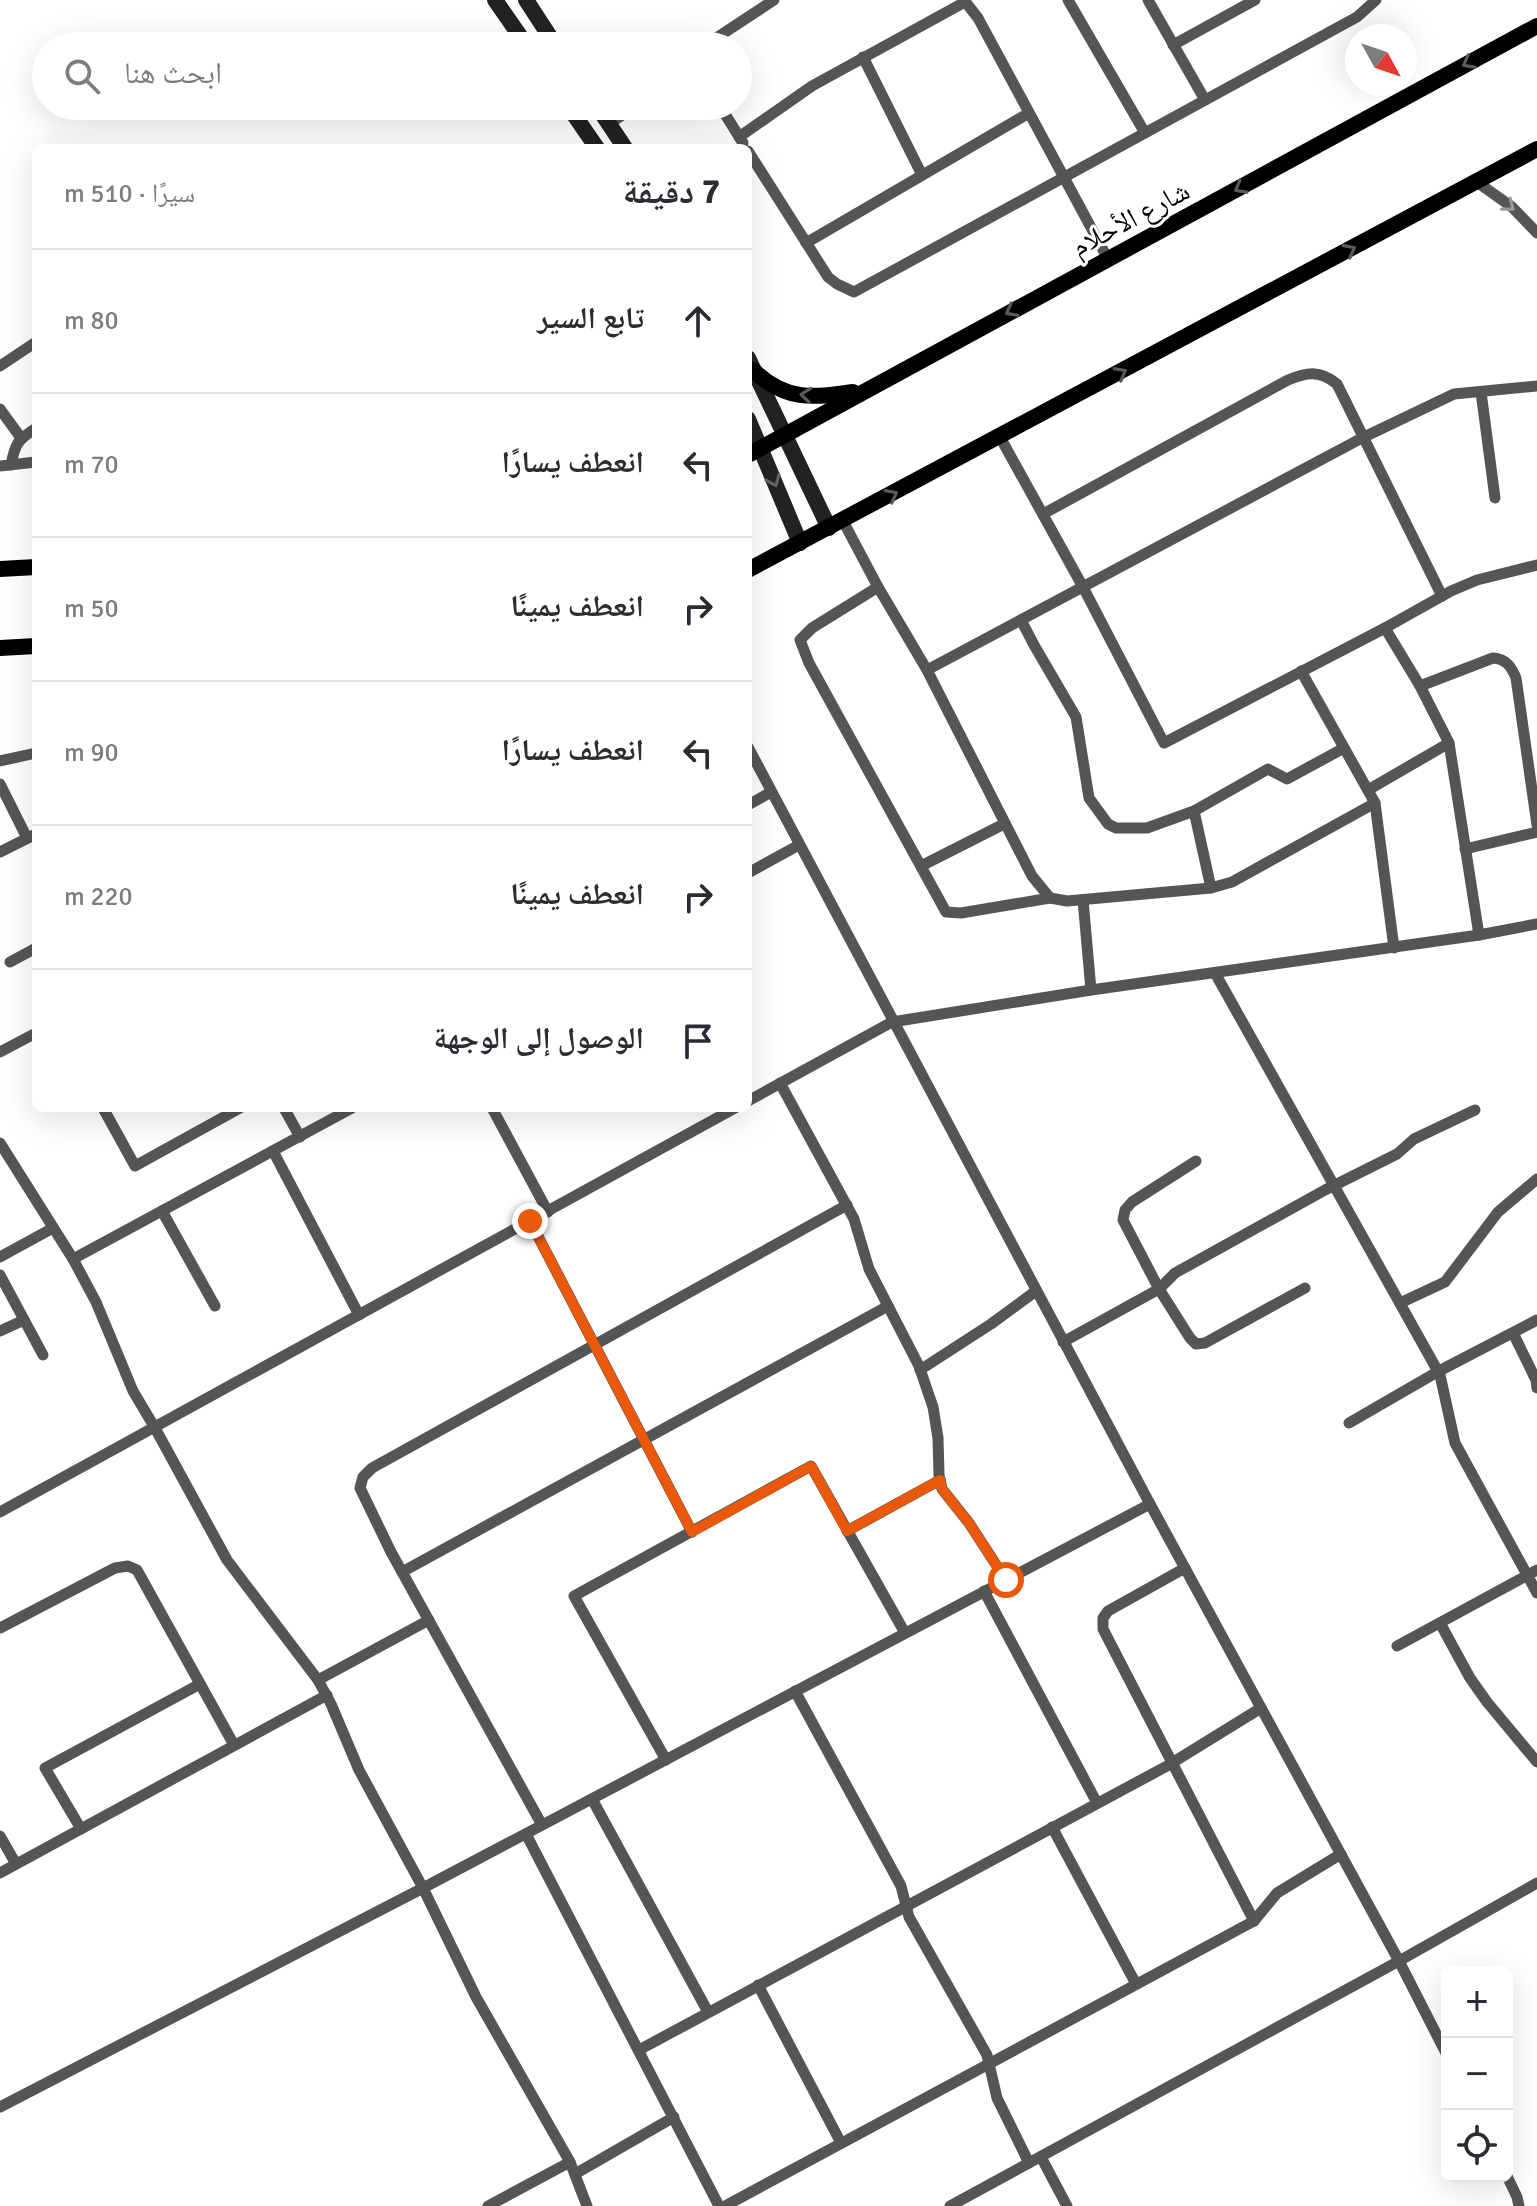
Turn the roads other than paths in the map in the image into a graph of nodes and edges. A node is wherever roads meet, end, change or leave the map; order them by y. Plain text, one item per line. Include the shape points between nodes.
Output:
1 (495, 0) edge
2 (526, 0) edge
3 (774, 0) edge
4 (1068, 0) edge
5 (1148, 0) edge
6 (1255, 0) edge
7 (1376, 0) edge
8 (964, 1) edge
9 (1537, 26) edge
10 (517, 32) edge
11 (547, 32) edge
12 (725, 32) edge
13 (1173, 45) junction
14 (863, 57) junction
15 (1205, 100) junction
16 (1029, 113) junction
17 (578, 120) edge
18 (606, 120) edge
19 (615, 120) edge
20 (729, 120) edge
21 (609, 124) junction
22 (1145, 133) junction
23 (594, 144) edge
24 (622, 144) edge
25 (744, 144) edge
26 (746, 144) edge
27 (1537, 149) edge
28 (752, 156) edge
29 (922, 175) junction
30 (1064, 177) junction
31 (1477, 182) junction
32 (1537, 233) edge
33 (806, 243) junction
34 (1108, 259) junction
35 (32, 345) edge
36 (752, 365) edge
37 (0, 366) edge
38 (752, 366) edge
39 (1537, 386) edge
40 (866, 390) junction
41 (1481, 392) junction
42 (0, 409) edge
43 (32, 431) edge
44 (783, 435) junction
45 (1000, 437) junction
46 (21, 438) junction
47 (1362, 438) junction
48 (754, 451) edge
49 (32, 462) edge
50 (5, 465) edge
51 (1495, 498) dead end
52 (1043, 514) junction
53 (836, 524) junction
54 (800, 543) junction
55 (1537, 565) edge
56 (32, 567) edge
57 (752, 568) edge
58 (0, 569) edge
59 (878, 587) junction
60 (1083, 587) junction
61 (1442, 596) junction
62 (1021, 620) junction
63 (1385, 628) junction
64 (32, 646) edge
65 (0, 648) edge
66 (927, 670) junction
67 (1301, 671) junction
68 (1420, 686) junction
69 (1449, 743) junction
70 (1344, 748) junction
71 (32, 754) edge
72 (752, 755) edge
73 (0, 761) edge
74 (0, 784) edge
75 (1368, 790) junction
76 (771, 792) junction
77 (752, 803) edge
78 (1375, 803) junction
79 (1194, 811) junction
80 (1004, 824) junction
81 (1537, 825) edge
82 (1537, 832) edge
83 (32, 836) edge
84 (799, 845) junction
85 (1465, 849) junction
86 (0, 852) edge
87 (921, 866) junction
88 (752, 871) edge
89 (1211, 888) junction
90 (1050, 898) junction
91 (1083, 900) junction
92 (1537, 924) edge
93 (1479, 935) junction
94 (1394, 948) junction
95 (32, 950) edge
96 (10, 962) dead end
97 (1215, 973) junction
98 (1091, 990) junction
99 (892, 1022) junction
100 (32, 1035) edge
101 (0, 1052) edge
102 (780, 1083) junction
103 (752, 1099) edge
104 (1475, 1110) dead end
105 (105, 1112) edge
106 (233, 1112) edge
107 (286, 1112) edge
108 (344, 1112) edge
109 (494, 1112) edge
110 (705, 1112) edge
111 (728, 1112) edge
112 (711, 1121) junction
113 (300, 1137) junction
114 (0, 1143) edge
115 (273, 1151) junction
116 (1196, 1161) dead end
117 (1537, 1179) edge
118 (1334, 1186) junction
119 (847, 1205) junction
120 (162, 1211) junction
121 (548, 1212) junction
122 (530, 1221) junction
123 (53, 1228) junction
124 (0, 1257) edge
125 (73, 1259) junction
126 (0, 1275) edge
127 (1305, 1288) dead end
128 (1159, 1289) junction
129 (1036, 1291) junction
130 (1400, 1303) junction
131 (215, 1306) dead end
132 (888, 1306) junction
133 (359, 1315) junction
134 (24, 1320) junction
135 (1537, 1320) edge
136 (0, 1331) edge
137 (1513, 1333) junction
138 (1063, 1342) junction
139 (595, 1345) junction
140 (43, 1355) dead end
141 (920, 1370) junction
142 (1439, 1371) junction
143 (1537, 1388) edge
144 (1349, 1423) dead end
145 (155, 1428) junction
146 (644, 1439) junction
147 (940, 1480) junction
148 (1150, 1504) junction
149 (0, 1512) edge
150 (847, 1531) junction
151 (692, 1532) junction
152 (1185, 1568) junction
153 (402, 1572) junction
154 (1532, 1573) edge
155 (1006, 1580) junction
156 (984, 1591) junction
157 (1537, 1593) edge
158 (429, 1620) junction
159 (1440, 1623) junction
160 (0, 1628) edge
161 (905, 1633) junction
162 (1397, 1646) dead end
163 (318, 1680) junction
164 (200, 1684) junction
165 (795, 1691) junction
166 (327, 1695) junction
167 (1261, 1708) junction
168 (234, 1745) junction
169 (666, 1760) junction
170 (1537, 1762) edge
171 (1172, 1763) junction
172 (592, 1799) junction
173 (1097, 1803) junction
174 (542, 1825) junction
175 (1052, 1827) junction
176 (81, 1829) junction
177 (526, 1834) junction
178 (0, 1836) edge
179 (1341, 1854) junction
180 (16, 1864) junction
181 (0, 1873) edge
182 (1537, 1883) edge
183 (423, 1888) junction
184 (906, 1906) junction
185 (1254, 1921) junction
186 (1399, 1961) junction
187 (1136, 1984) junction
188 (758, 1985) junction
189 (708, 2012) junction
190 (1441, 2043) edge
191 (639, 2050) junction
192 (989, 2064) junction
193 (0, 2107) edge
194 (674, 2117) junction
195 (841, 2143) junction
196 (1041, 2157) junction
197 (570, 2162) junction
198 (1029, 2163) junction
199 (575, 2174) junction
200 (1510, 2182) edge
201 (488, 2206) edge
202 (587, 2206) edge
203 (722, 2206) edge
204 (950, 2206) edge
205 (1067, 2206) edge
206 (1519, 2206) edge

1 - 10 main road
2 - 11 main road
3 - 12 street
4 - 22 street
5 - 13 street
6 - 13 street
7 - 15 street via 1357,17
8 - 14 street
8 - 16 street
9 -> 34 main road, شارع الأحلام
13 - 15 street
14 - 26 street via 812,86
14 - 29 street
15 - 22 street
16 - 29 street
16 - 30 street
17 - 23 main road
18 - 21 main road
19 - 21 street
20 - 25 street
21 - 24 main road
22 - 30 street
27 - 31 main road
28 - 33 street
29 - 33 street
30 - 33 street via 854,292 828,277
30 - 34 street
31 -> 32 street
45 -> 31 main road
34 -> 40 main road, شارع الأحلام
35 - 37 street
40 -> 36 main road via 801,396 776,387
38 - 44 main road
39 - 41 street
40 - 44 main road, شارع الأحلام
41 - 47 street via 1454,394
41 - 51 street
42 - 46 street
43 - 46 street
44 - 48 main road, شارع الأحلام
44 - 53 main road
45 - 52 street
53 -> 45 main road
46 - 50 street
47 - 52 street via 1337,384 1316,373 1300,375
47 - 60 street
47 - 61 street
48 -> 54 main road
49 - 50 street
52 - 60 street
53 - 54 main road
53 - 59 street
54 - 57 main road
55 - 61 street via 1477,580
56 - 58 main road
59 - 66 street
59 - 87 street via 800,640
60 - 62 street
60 - 67 street via 1164,743
61 - 63 street
62 - 66 street
62 - 79 street via 1076,717 1089,798 1108,824 1147,828
63 - 67 street
63 - 68 street
64 - 65 main road
66 - 80 street
67 - 70 street
68 - 69 street
68 - 81 street via 1493,658 1511,666
69 - 75 street
69 - 85 street
70 - 75 street
70 - 79 street via 1287,779 1268,769
71 - 73 street
72 - 76 street
74 - 83 street
75 - 78 street
76 - 77 street
76 - 84 street
78 - 89 street via 1232,882
78 - 94 street
79 - 89 street
80 - 87 street
80 - 90 street
82 - 85 street
83 - 86 street
84 - 88 street
84 - 99 street
85 - 93 street
87 - 90 street via 946,912
89 - 91 street
90 - 91 street
91 - 98 street
92 - 93 street
93 - 94 street
94 - 97 street
95 - 96 street
97 - 98 street
97 - 118 street
98 - 99 street
99 - 102 street
99 - 129 street
100 - 101 street
102 - 103 street
102 - 119 street
104 - 118 street
105 - 106 street via 135,1166
107 - 113 street
108 - 113 street
109 - 121 street
110 - 112 street
111 - 112 street
112 - 121 street
113 - 115 street
114 - 123 street
115 - 120 street
115 - 133 street
116 - 128 street via 1125,1210 1123,1220
117 - 130 street via 1498,1212 1445,1282
118 - 128 street via 1175,1273
118 - 130 street
119 - 132 street
119 - 139 street
120 - 125 street
120 - 131 street
121 - 122 street
122 - 133 street
122 - 139 street
123 - 124 street
123 - 125 street
125 - 145 street
126 - 134 street
127 - 128 street via 1196,1344
128 - 138 street
129 - 138 street
129 - 141 street
130 - 142 street
132 - 141 street
132 - 146 street
133 - 145 street
134 - 136 street
134 - 140 street
135 - 137 street
137 - 142 street
137 - 143 street
138 - 148 street
139 - 146 street
139 - 153 street via 363,1477 360,1488
141 - 147 street via 933,1407
142 - 144 street
142 - 154 street via 1455,1443
145 - 149 street
145 - 163 street via 227,1560
146 - 151 street
146 - 153 street
147 - 150 street
147 - 155 street
148 - 152 street
148 - 155 street
150 - 151 street via 811,1466
150 - 161 street
151 - 169 street via 574,1596
152 - 167 street
152 - 171 street via 1103,1618 1103,1629
153 - 158 street
154 - 157 street
154 - 159 street
155 - 156 street
156 - 161 street
156 - 173 street
158 - 163 street
158 - 174 street
159 - 162 street
159 - 170 street via 1470,1678
160 - 164 street via 128,1566 137,1570
161 - 165 street
163 - 166 street
164 - 168 street
164 - 176 street via 45,1768
165 - 169 street
165 - 184 street via 901,1886
166 - 168 street
166 - 183 street via 359,1770
167 - 171 street
167 - 179 street
168 - 176 street
169 - 172 street
171 - 173 street
171 - 185 street
172 - 174 street
172 - 189 street
173 - 175 street
174 - 177 street
175 - 184 street
175 - 187 street
176 - 180 street
177 - 183 street
177 - 191 street
178 - 180 street
179 - 185 street via 1277,1893
179 - 186 street
180 - 181 street
182 - 186 street
183 - 193 street
183 - 197 street via 476,1997
184 - 188 street
184 - 192 street
185 - 187 street
186 - 190 street
186 - 196 street
187 - 192 street
188 - 189 street
188 - 195 street
189 - 191 street
191 - 194 street
192 - 195 street
192 - 198 street via 997,2098
194 - 199 street
194 - 203 street
195 - 203 street
196 - 198 street
196 - 205 street
197 - 199 street
197 - 201 street
198 - 204 street
199 - 202 street
200 - 206 street

